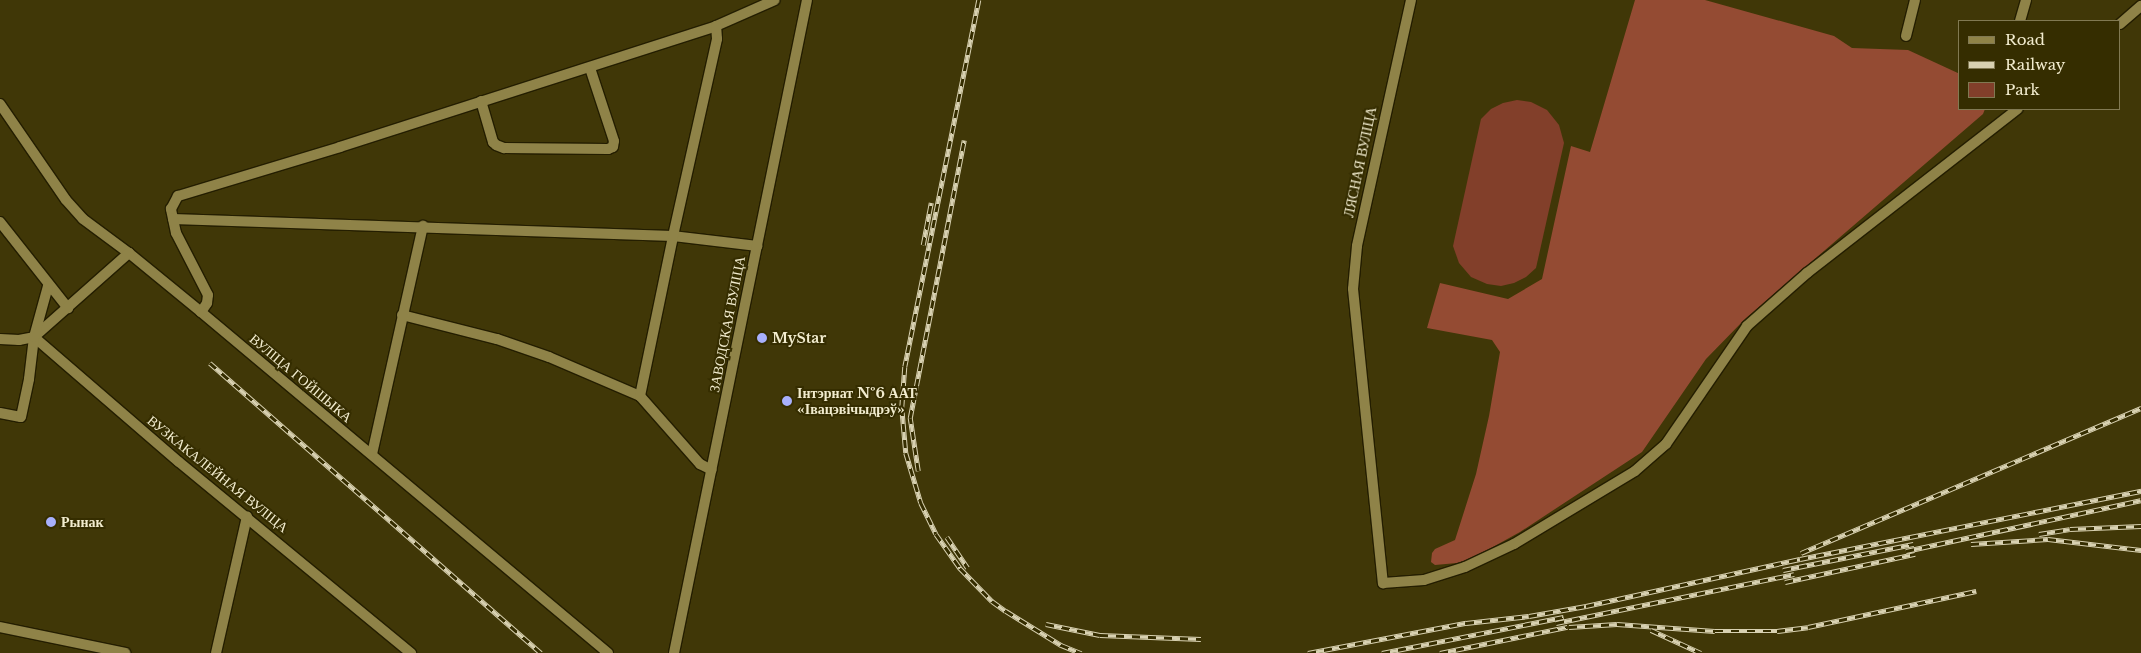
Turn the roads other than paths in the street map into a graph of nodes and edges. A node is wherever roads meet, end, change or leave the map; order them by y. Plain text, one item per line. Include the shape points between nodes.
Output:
1 (775, 0) edge
2 (1410, 0) edge
3 (1915, 0) edge
4 (2026, 0) edge
5 (803, 1) edge
6 (2141, 6) edge
7 (2020, 20) edge
8 (2121, 23) edge
9 (716, 26) junction
10 (1906, 36) dead end
11 (590, 68) junction
12 (481, 101) junction
13 (0, 104) edge
14 (2017, 110) edge
15 (173, 218) junction
16 (0, 222) edge
17 (423, 226) junction
18 (673, 236) junction
19 (756, 246) junction
20 (129, 253) junction
21 (48, 286) junction
22 (68, 308) junction
23 (201, 312) junction
24 (402, 315) junction
25 (34, 337) junction
26 (0, 339) edge
27 (640, 396) junction
28 (0, 413) edge
29 (372, 454) junction
30 (712, 470) junction
31 (247, 516) junction
32 (0, 627) edge
33 (125, 653) edge
34 (216, 653) edge
35 (411, 653) edge
36 (608, 653) edge
37 (674, 653) edge

1 - 9 street
2 - 14 street, ЛЯСНАЯ ВУЛІЦА via 1357,246 1353,289 1383,583 1424,580 1465,567 1514,544 1635,471 1666,444 1746,326 1807,272
3 - 10 street
4 - 7 street
5 - 19 street, ЗАВОДСКАЯ ВУЛІЦА
6 - 8 street
9 - 11 street
9 - 18 street via 717,39
11 - 12 street
11 - 12 street via 614,141 613,147 608,149 504,148 496,145
12 - 15 street via 178,196 171,209
13 - 20 street, ВУЛІЦА ГОЙШЫКА via 66,200 83,219
15 - 17 street
15 - 23 street via 176,233 208,295
16 - 21 street
17 - 18 street
17 - 24 street
18 - 19 street
18 - 27 street
19 - 30 street, ЗАВОДСКАЯ ВУЛІЦА
20 - 22 street
20 - 23 street, ВУЛІЦА ГОЙШЫКА
21 - 22 street
21 - 25 street
22 - 25 street
23 - 29 street, ВУЛІЦА ГОЙШЫКА
24 - 27 street via 497,338
24 - 29 street
25 - 26 street
25 - 28 street via 21,417
25 - 31 street, ВУЗКАКАЛЕЙНАЯ ВУЛІЦА
27 - 30 street via 700,464
29 - 36 street, ВУЛІЦА ГОЙШЫКА
30 - 37 street, ЗАВОДСКАЯ ВУЛІЦА
31 - 34 street
31 - 35 street, ВУЗКАКАЛЕЙНАЯ ВУЛІЦА
32 - 33 street

